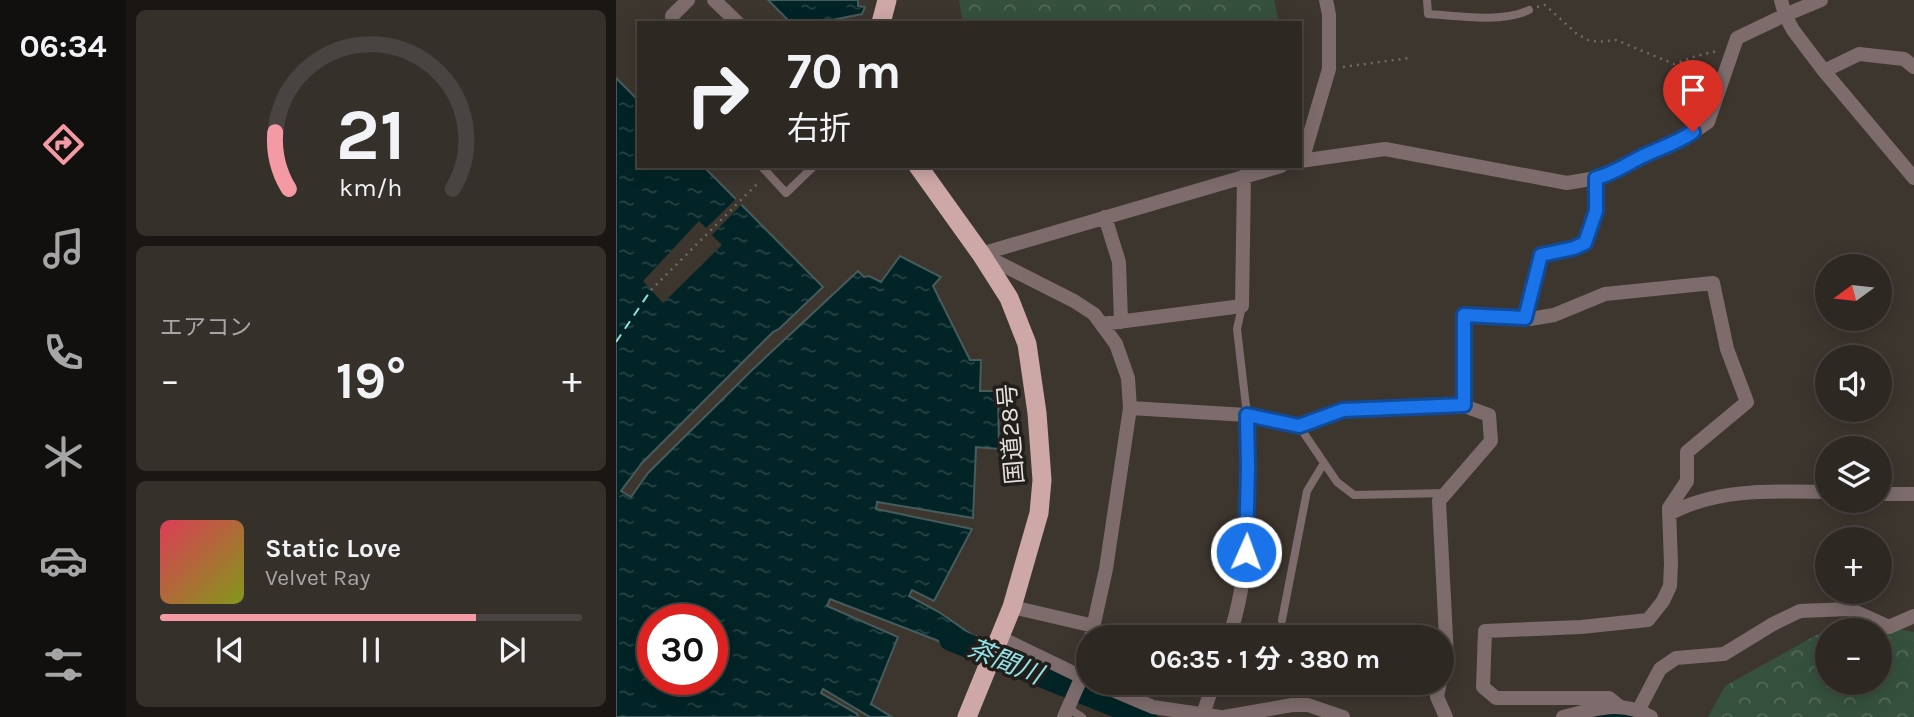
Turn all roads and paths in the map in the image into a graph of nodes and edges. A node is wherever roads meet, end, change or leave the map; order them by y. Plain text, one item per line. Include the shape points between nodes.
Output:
1 (688, 0) edge
2 (714, 0) edge
3 (887, 0) edge
4 (1326, 0) edge
5 (1427, 0) edge
6 (1781, 0) edge
7 (1821, 0) edge
8 (1529, 10) joint
9 (1785, 15) junction
10 (673, 21) edge
11 (736, 21) edge
12 (882, 21) edge
13 (1734, 47) junction
14 (1409, 58) dead end
15 (1914, 67) edge
16 (1329, 69) junction
17 (1824, 71) junction
18 (1302, 158) edge
19 (1302, 161) edge
20 (812, 168) edge
21 (919, 168) edge
22 (1274, 168) edge
23 (766, 170) edge
24 (1244, 176) junction
25 (1596, 178) junction
26 (1914, 178) edge
27 (1105, 217) junction
28 (981, 254) junction
29 (651, 290) dead end
30 (1242, 306) junction
31 (1525, 318) junction
32 (1121, 322) junction
33 (1102, 324) junction
34 (1464, 405) junction
35 (1130, 408) junction
36 (1247, 415) junction
37 (1299, 426) junction
38 (1324, 463) junction
39 (1815, 492) edge
40 (1446, 493) junction
41 (1892, 494) edge
42 (1914, 494) edge
43 (1669, 514) junction
44 (1012, 607) junction
45 (1914, 616) edge
46 (1282, 620) dead end
47 (1094, 625) edge
48 (1232, 625) edge
49 (1445, 625) edge
50 (1076, 627) edge
51 (997, 641) junction
52 (1076, 677) edge
53 (1122, 695) edge
54 (1209, 695) edge
55 (1437, 695) edge
56 (1620, 706) junction
57 (1068, 708) edge
58 (1645, 713) edge
59 (1202, 716) edge
60 (967, 717) edge
61 (1082, 717) edge
62 (1222, 717) edge
63 (1343, 717) edge
64 (1446, 717) edge
65 (1563, 717) edge

1 - 10 street via 672,16
2 - 11 street
3 - 12 highway
4 - 16 street
5 - 8 lane via 1428,15 1500,16
6 - 9 street
7 - 9 street
8 - 13 path via 1545,5 1588,40 1616,40 1674,64
9 - 13 street via 1737,38
9 - 17 street
13 - 25 street via 1708,122 1679,142
14 - 16 path
15 - 17 street via 1905,59 1859,54
16 - 18 street
17 - 26 street
19 - 25 street via 1385,149 1567,183
20 - 23 lane via 786,193
21 - 28 highway, 国道28号
22 - 24 street
23 - 29 path
24 - 27 street
24 - 30 street
25 - 31 lane via 1596,211 1585,243 1541,255
27 - 28 street
27 - 32 street via 1119,262
28 - 33 street via 1074,301
28 - 44 highway, 国道28号 via 1009,298 1027,344 1037,413 1042,480 1039,513
30 - 32 street
30 - 36 lane via 1237,329
31 - 34 street via 1464,315
31 - 43 street via 1554,315 1605,294 1713,283 1727,349 1747,402 1687,452 1687,481
32 - 33 street
33 - 35 street via 1116,344 1128,378
34 - 37 street via 1343,410
34 - 40 street via 1489,415 1491,441
35 - 36 street
35 - 47 street
36 - 37 street
36 - 48 street via 1244,580
37 - 38 lane
38 - 40 lane via 1337,482 1354,495
38 - 46 lane via 1307,491
39 - 43 street via 1759,491 1687,504
40 - 49 street via 1439,501
41 - 42 street
43 - 56 street via 1670,586 1648,620 1485,631 1483,687 1496,698 1609,698
44 - 50 street
44 - 51 highway, 国道28号
45 - 58 street via 1889,627 1849,608 1800,611 1724,654 1676,658 1660,668
51 - 52 street
51 - 60 highway, 国道28号
53 - 59 street via 1153,707
54 - 59 street
55 - 64 street
56 - 58 street
56 - 65 street
57 - 61 lane
59 - 62 street
62 - 63 street via 1292,705 1308,705

